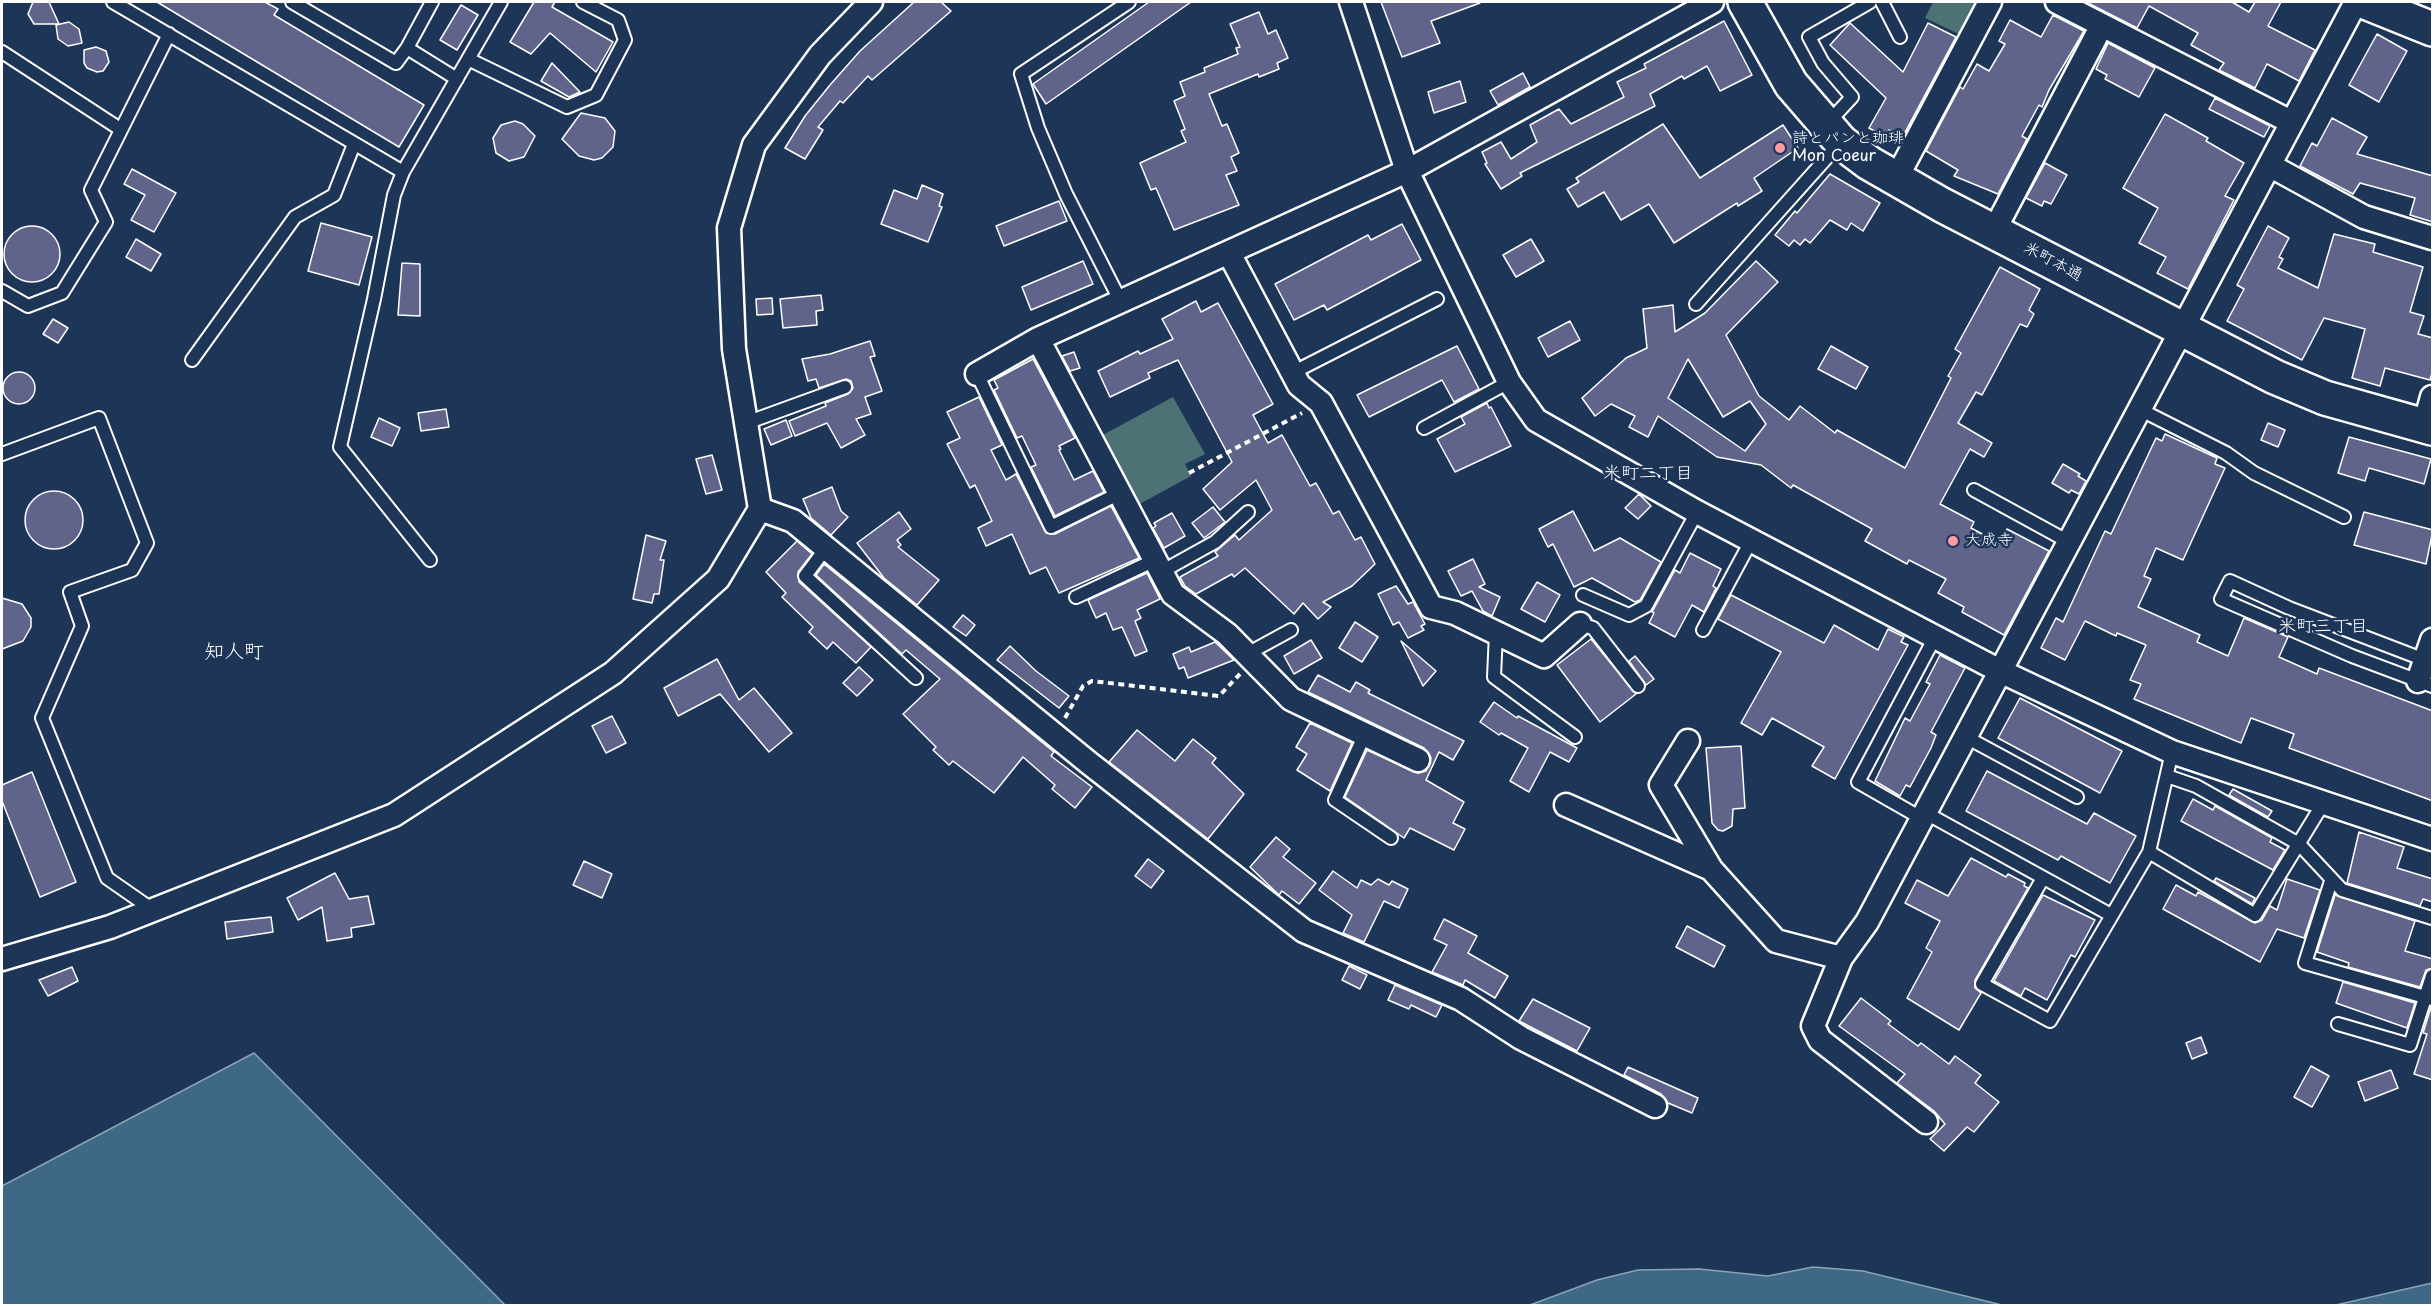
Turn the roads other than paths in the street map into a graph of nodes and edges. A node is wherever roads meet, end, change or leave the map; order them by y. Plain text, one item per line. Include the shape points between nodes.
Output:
1 (113, 2) edge
2 (292, 2) edge
3 (432, 2) edge
4 (501, 2) edge
5 (583, 2) edge
6 (871, 2) edge
7 (1130, 2) edge
8 (1351, 2) edge
9 (1712, 2) edge
10 (1746, 2) edge
11 (1870, 2) edge
12 (1882, 2) edge
13 (1990, 2) edge
14 (2056, 2) edge
15 (2356, 2) edge
16 (2366, 2) edge
17 (2102, 25) junction
18 (2433, 28) edge
19 (169, 34) junction
20 (1900, 37) dead end
21 (407, 48) junction
22 (5, 54) edge
23 (468, 59) junction
24 (2, 68) edge
25 (457, 79) junction
26 (2290, 122) junction
27 (120, 129) junction
28 (1833, 134) junction
29 (354, 144) junction
30 (2271, 166) junction
31 (1407, 171) junction
32 (403, 172) junction
33 (1896, 179) junction
34 (1994, 231) junction
35 (2433, 238) edge
36 (1229, 253) junction
37 (2, 291) edge
38 (1437, 299) dead end
39 (1121, 302) junction
40 (1696, 304) dead end
41 (2182, 329) junction
42 (1038, 339) junction
43 (192, 360) dead end
44 (1292, 373) junction
45 (977, 374) joint
46 (1509, 382) junction
47 (845, 387) dead end
48 (2139, 410) junction
49 (2430, 417) edge
50 (746, 423) junction
51 (1424, 428) dead end
52 (2, 454) edge
53 (1974, 490) dead end
54 (1120, 494) junction
55 (760, 509) junction
56 (1248, 512) dead end
57 (1697, 512) junction
58 (2344, 517) dead end
59 (1751, 540) junction
60 (2068, 542) junction
61 (826, 548) junction
62 (429, 560) dead end
63 (1158, 566) junction
64 (1583, 595) dead end
65 (1076, 597) dead end
66 (1580, 624) joint
67 (1291, 630) dead end
68 (1703, 630) dead end
69 (1496, 633) junction
70 (1935, 637) junction
71 (1250, 657) junction
72 (2427, 667) edge
73 (2000, 671) junction
74 (916, 678) dead end
75 (1638, 686) dead end
76 (1365, 734) junction
77 (1964, 736) junction
78 (1575, 737) dead end
79 (1688, 741) dead end
80 (2172, 752) junction
81 (1418, 760) dead end
82 (2166, 776) junction
83 (2077, 797) dead end
84 (2325, 802) junction
85 (1566, 805) dead end
86 (1923, 815) junction
87 (1391, 838) dead end
88 (2433, 839) edge
89 (2299, 844) junction
90 (2149, 852) junction
91 (1711, 869) junction
92 (2043, 878) junction
93 (2331, 882) junction
94 (153, 910) junction
95 (2111, 915) junction
96 (2433, 918) edge
97 (1841, 958) junction
98 (2, 959) edge
99 (2433, 976) edge
100 (2429, 998) edge
101 (2338, 1024) dead end
102 (1654, 1106) dead end
103 (1926, 1122) dead end

1 - 19 lane
2 - 21 lane via 396,63
3 - 21 lane
4 - 23 lane
5 - 23 lane via 618,20 625,40 596,95 567,107
6 - 50 street via 820,56 754,145 732,217 729,228 734,348
7 - 39 lane via 1022,74 1038,128 1066,194
8 - 31 street
9 - 31 street
10 - 28 street, 米町本通 via 1791,84
11 - 28 lane via 1809,37 1823,63 1852,97
12 - 20 lane
13 - 33 street
14 - 17 street
15 - 26 street
16 - 18 street
17 - 26 street
17 - 34 street
19 - 27 lane
19 - 29 lane
21 - 25 lane
22 - 24 lane
22 - 27 lane
23 - 25 lane
25 - 32 lane
26 - 30 street
27 - 37 lane via 91,190 106,222 62,293 28,306
28 - 33 street, 米町本通
28 - 40 lane
29 - 32 lane
29 - 43 lane via 334,195 295,217
30 - 35 street via 2364,217
30 - 41 street
31 - 36 street
31 - 46 street
32 - 62 lane via 394,195 340,447
33 - 34 street, 米町本通
34 - 41 street, 米町本通
36 - 39 street
36 - 44 street
38 - 44 lane
39 - 42 street
41 - 48 street
41 - 49 street, 米町本通 via 2325,398
42 - 45 street
42 - 54 street
44 - 69 street via 1299,385 1321,403 1431,607 1455,613
45 - 54 lane via 1052,527
46 - 51 lane
46 - 57 street via 1536,420
47 - 50 lane
48 - 58 lane
48 - 60 street
50 - 55 street
52 - 94 lane via 99,418 147,543 132,570 70,592 82,626 42,717 108,878
53 - 60 lane
54 - 63 street
55 - 61 street via 793,521
55 - 94 street via 718,579 613,673 394,815
56 - 63 lane via 1215,542
57 - 59 street
57 - 64 lane via 1646,606 1629,615
59 - 68 lane
59 - 70 street
60 - 73 street
61 - 74 lane via 805,576
61 - 102 street via 1055,736 1304,931 1461,999 1521,1038
63 - 65 lane
63 - 71 street via 1173,594 1227,634
66 - 69 street via 1544,656
66 - 75 lane via 1593,628
67 - 71 lane
69 - 78 lane via 1494,677
70 - 73 street
70 - 86 lane via 1858,782
71 - 76 street via 1291,699
72 - 72 lane via 2230,581 2221,599 2352,656
73 - 77 street
73 - 80 street
76 - 81 street
76 - 87 lane via 1335,800
77 - 83 lane
77 - 86 street
79 - 91 street via 1661,785
80 - 82 lane
80 - 84 street
82 - 89 lane via 2196,786
82 - 90 lane
84 - 88 street
84 - 89 lane
85 - 91 street
86 - 92 lane
86 - 97 street via 1867,922
89 - 90 lane via 2255,915
89 - 93 lane
90 - 95 lane
91 - 97 street via 1776,941
92 - 95 lane
92 - 95 lane via 1982,984 2050,1021
93 - 96 lane via 2342,890
93 - 100 lane via 2305,963
94 - 98 street
97 - 103 street via 1813,1026 1820,1040
99 - 100 lane
100 - 101 lane via 2410,1045

